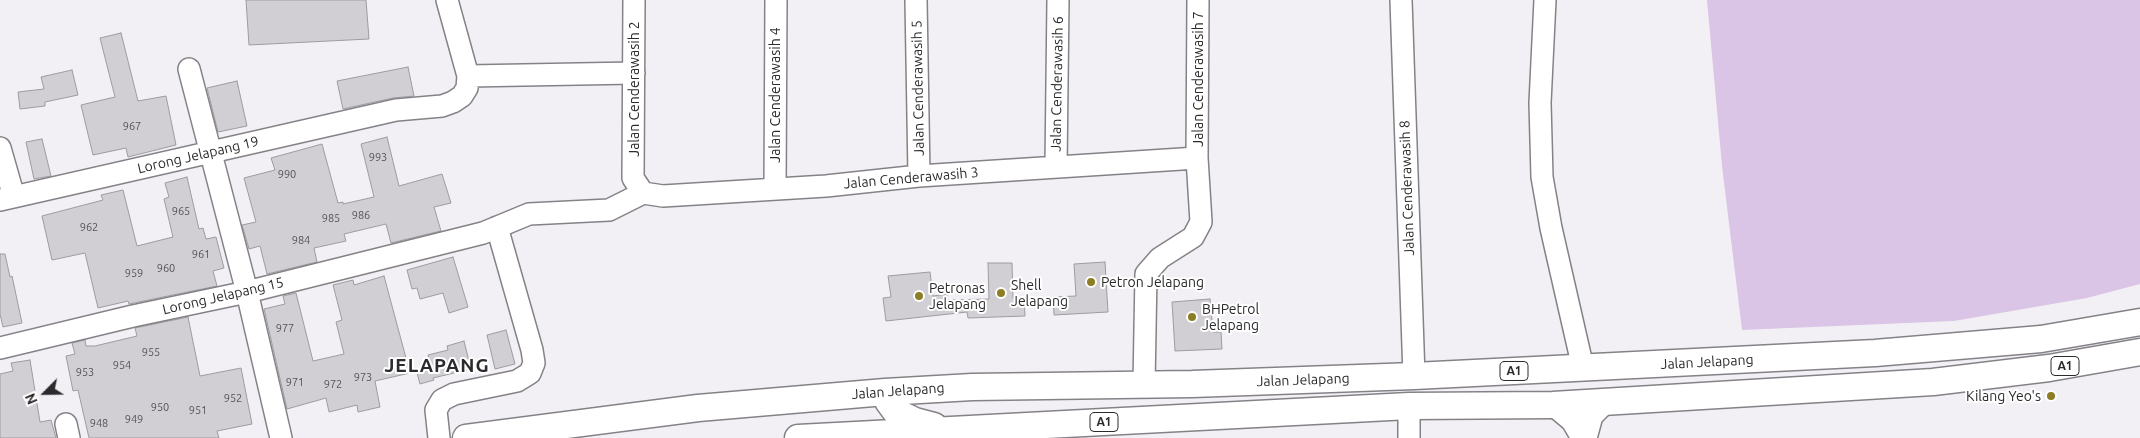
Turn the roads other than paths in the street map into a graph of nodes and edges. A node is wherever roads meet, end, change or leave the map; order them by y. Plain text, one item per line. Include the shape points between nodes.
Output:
1 (447, 0) edge
2 (634, 0) edge
3 (776, 0) edge
4 (916, 0) edge
5 (1058, 0) edge
6 (1198, 0) edge
7 (1401, 0) edge
8 (1545, 0) edge
9 (189, 69) dead end
10 (634, 73) junction
11 (468, 76) junction
12 (0, 148) edge
13 (212, 153) junction
14 (1197, 158) junction
15 (1056, 167) junction
16 (919, 176) junction
17 (638, 185) junction
18 (775, 189) junction
19 (7, 198) edge
20 (497, 228) junction
21 (247, 292) junction
22 (2140, 322) edge
23 (0, 348) edge
24 (2140, 352) edge
25 (1583, 368) junction
26 (1414, 376) junction
27 (1144, 384) junction
28 (885, 392) junction
29 (1607, 402) junction
30 (1553, 405) junction
31 (1409, 406) junction
32 (953, 430) junction
33 (810, 437) edge
34 (281, 438) edge
35 (439, 438) edge
36 (466, 438) edge
37 (1409, 438) edge
38 (1582, 438) edge
39 (1586, 438) edge

1 - 11 street
2 - 10 street, Jalan Cenderawasih 2
3 - 18 street, Jalan Cenderawasih 4
4 - 16 street, Jalan Cenderawasih 5
5 - 15 street, Jalan Cenderawasih 6
6 - 14 street, Jalan Cenderawasih 7
7 - 26 street, Jalan Cenderawasih 8
8 - 25 street via 1540,103 1542,177
9 - 13 street
10 - 11 street
10 - 17 street, Jalan Cenderawasih 2
11 - 13 street, Lorong Jelapang 19 via 462,96 442,106 396,110
12 - 19 street
13 - 19 street, Lorong Jelapang 19
13 - 21 street
14 - 15 street, Jalan Cenderawasih 3
14 - 27 street, Jalan Cenderawasih 7 via 1202,222 1193,237 1160,258 1146,274
15 - 16 street, Jalan Cenderawasih 3
16 - 18 street, Jalan Cenderawasih 3
17 - 18 street, Jalan Cenderawasih 3 via 663,196
17 - 20 street, Lorong Jelapang 15 via 609,210 529,214
20 - 21 street, Lorong Jelapang 15
20 - 35 street via 534,363 530,373 517,381 454,394 442,400 436,410
21 - 23 street, Lorong Jelapang 15
21 - 34 street
22 - 25 main road, Jalan Jelapang / A1 via 2032,340 1875,353
24 - 29 main road, A1 via 2049,368 1933,382
25 - 26 main road, Jalan Jelapang / A1
26 - 27 main road, Jalan Jelapang / A1
27 - 28 main road, Jalan Jelapang / A1
28 - 32 main road via 891,407 901,415 921,424
28 - 33 main road via 880,407 870,418 854,427
28 - 36 main road, Jalan Jelapang / A1 via 698,408
29 - 30 main road, A1
29 - 39 street via 1592,416
30 - 31 main road, A1
30 - 38 street via 1572,421
31 - 32 main road, A1
31 - 37 street
32 - 33 main road, A1

